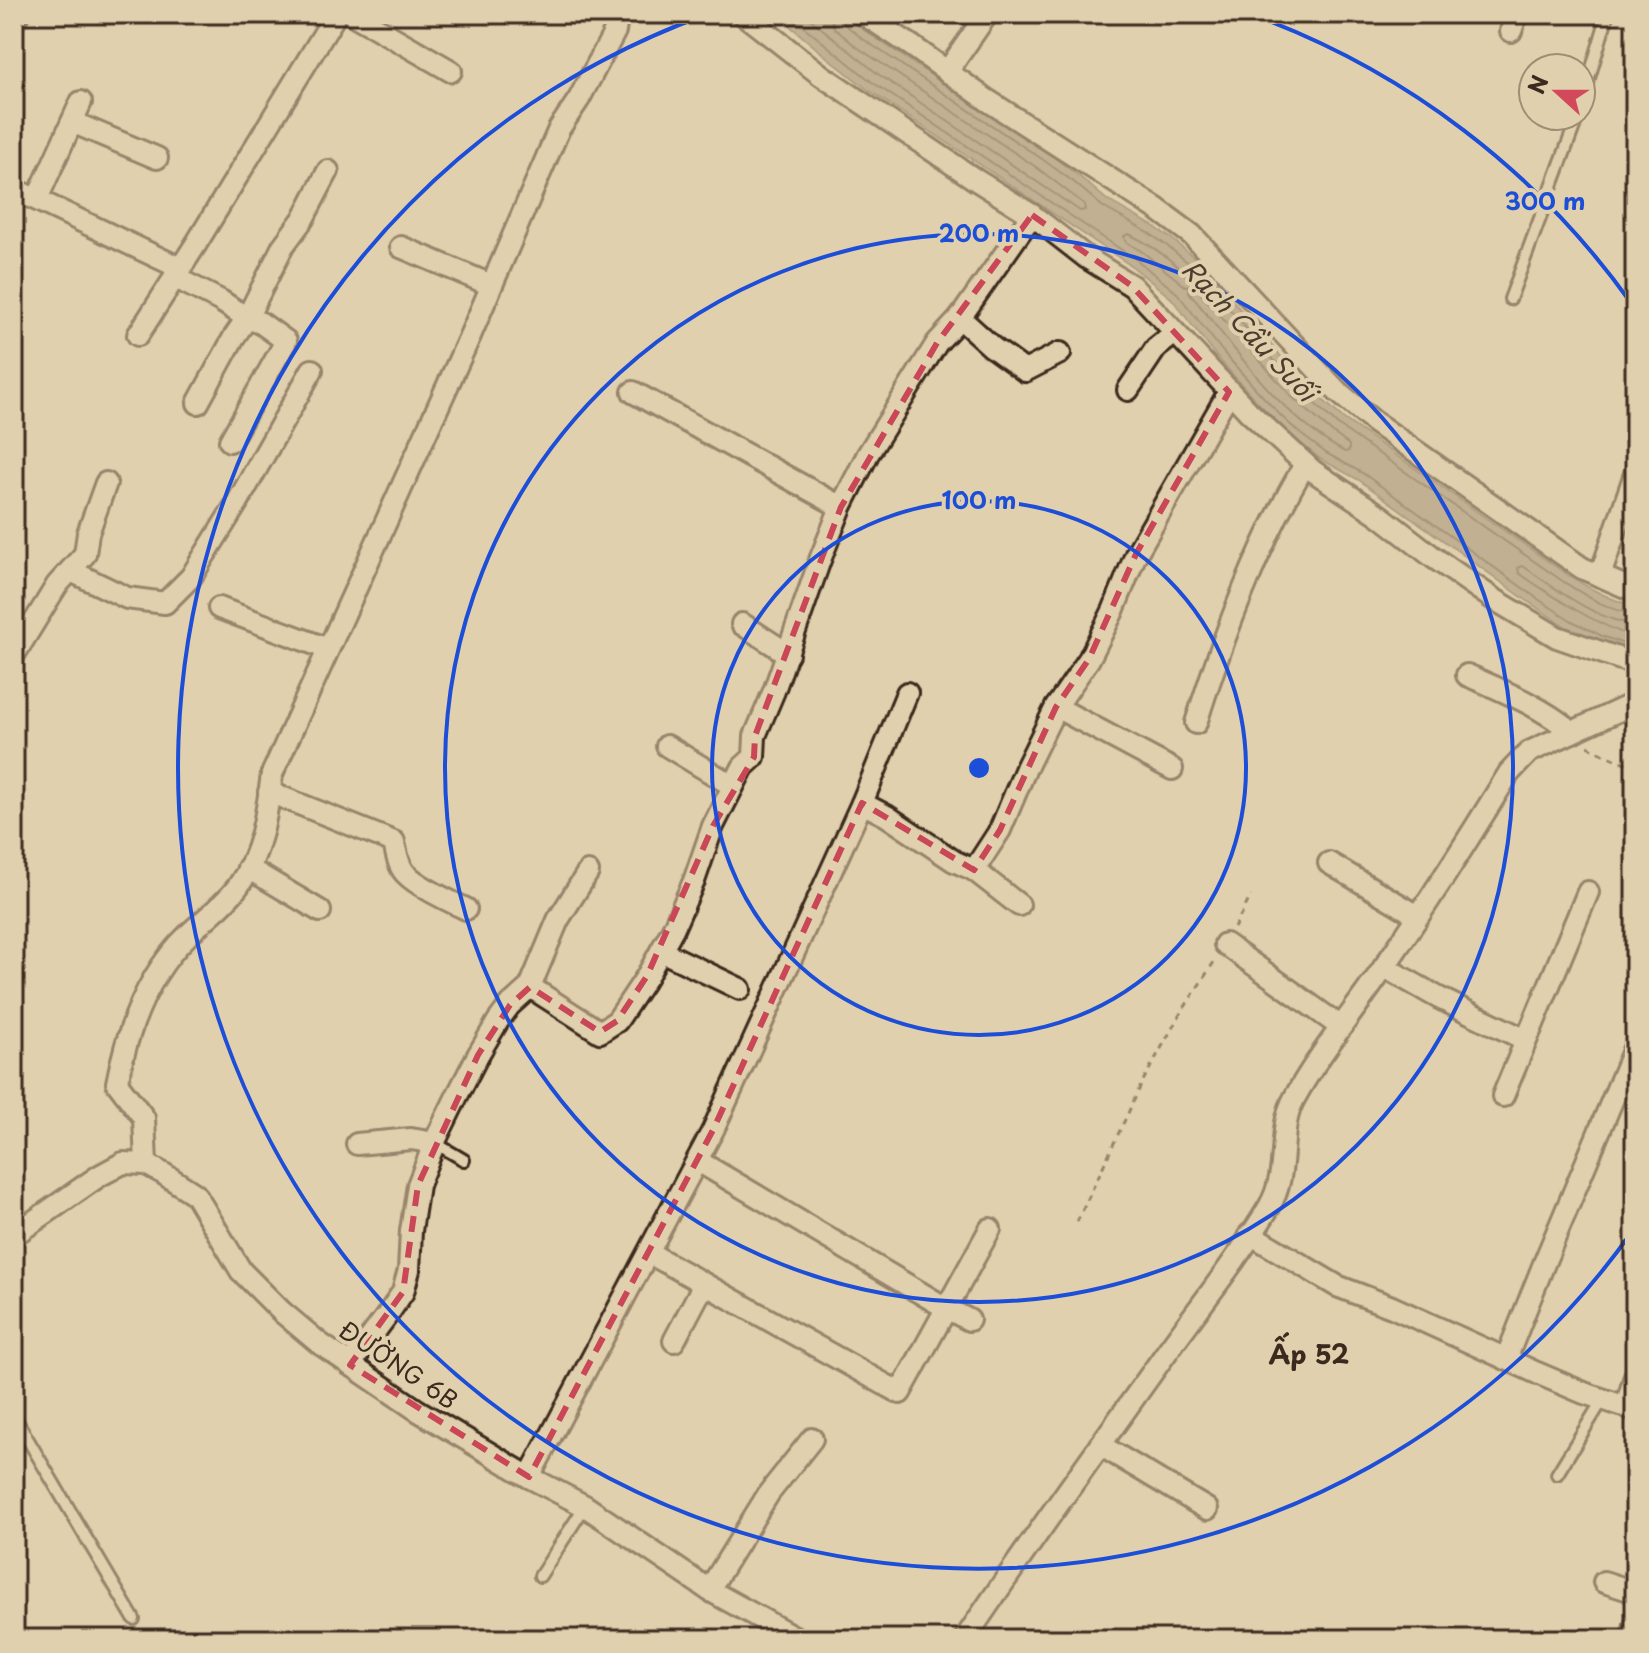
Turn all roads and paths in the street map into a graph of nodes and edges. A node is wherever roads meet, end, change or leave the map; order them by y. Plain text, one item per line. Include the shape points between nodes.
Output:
1 (18, 14) edge
2 (336, 14) edge
3 (352, 14) edge
4 (611, 14) edge
5 (743, 14) edge
6 (863, 14) edge
7 (987, 14) edge
8 (1608, 14) edge
9 (14, 21) edge
10 (1597, 52) edge
11 (451, 71) dead end
12 (947, 72) junction
13 (81, 102) dead end
14 (72, 122) junction
15 (1572, 132) edge
16 (157, 158) dead end
17 (328, 171) dead end
18 (14, 189) edge
19 (37, 199) junction
20 (1032, 215) junction
21 (401, 247) dead end
22 (177, 272) junction
23 (491, 285) junction
24 (1510, 299) dead end
25 (247, 318) junction
26 (960, 318) junction
27 (1175, 333) junction
28 (138, 335) dead end
29 (1060, 353) dead end
30 (312, 370) dead end
31 (1128, 390) dead end
32 (633, 392) dead end
33 (1229, 392) junction
34 (198, 403) dead end
35 (230, 441) dead end
36 (1305, 464) junction
37 (1635, 474) edge
38 (106, 483) dead end
39 (841, 507) junction
40 (71, 571) junction
41 (1600, 576) junction
42 (1635, 591) edge
43 (219, 608) dead end
44 (742, 624) dead end
45 (328, 649) junction
46 (788, 654) junction
47 (14, 655) edge
48 (1635, 664) edge
49 (1467, 675) dead end
50 (907, 693) dead end
51 (1635, 703) edge
52 (1056, 707) junction
53 (1196, 723) dead end
54 (1576, 730) junction
55 (667, 746) dead end
56 (1635, 768) edge
57 (1172, 769) dead end
58 (733, 786) junction
59 (269, 792) junction
60 (862, 803) junction
61 (1329, 863) dead end
62 (248, 868) junction
63 (974, 870) junction
64 (588, 872) dead end
65 (1588, 892) dead end
66 (1251, 896) dead end
67 (1019, 905) dead end
68 (466, 909) dead end
69 (320, 911) dead end
70 (1418, 916) junction
71 (1225, 944) junction
72 (661, 951) junction
73 (1384, 967) junction
74 (530, 987) junction
75 (740, 989) dead end
76 (1341, 1027) junction
77 (1526, 1040) junction
78 (1635, 1046) edge
79 (1503, 1096) dead end
80 (435, 1143) junction
81 (357, 1144) dead end
82 (464, 1160) dead end
83 (698, 1161) junction
84 (146, 1164) junction
85 (1077, 1222) dead end
86 (990, 1229) dead end
87 (1250, 1234) junction
88 (14, 1235) edge
89 (649, 1253) junction
90 (704, 1284) junction
91 (946, 1308) junction
92 (969, 1320) dead end
93 (674, 1341) dead end
94 (1506, 1359) junction
95 (350, 1365) junction
96 (1635, 1376) edge
97 (1603, 1399) junction
98 (1631, 1408) edge
99 (14, 1416) edge
100 (812, 1439) dead end
101 (1100, 1445) junction
102 (1557, 1474) dead end
103 (529, 1477) junction
104 (585, 1506) junction
105 (1207, 1509) dead end
106 (540, 1576) dead end
107 (1604, 1582) dead end
108 (709, 1590) junction
109 (1635, 1592) edge
110 (134, 1619) dead end
111 (1635, 1626) edge
112 (798, 1639) edge
113 (965, 1639) edge
114 (1631, 1639) edge

1 - 9 street
2 - 22 street
3 - 11 street
4 - 23 street via 615,31 559,129
5 - 20 street via 821,75
6 - 12 street
7 - 12 street
8 - 10 lane
12 - 41 street via 1192,235 1337,391 1416,453
13 - 14 street
14 - 16 street
14 - 19 street
15 - 24 lane
17 - 25 street
18 - 19 street
19 - 22 street
20 - 26 street
20 - 27 street via 1132,286
21 - 23 street
22 - 25 street
22 - 28 street
23 - 45 street
25 - 34 street
25 - 35 street via 286,341
26 - 29 street via 1025,371
26 - 39 street via 937,343
27 - 31 street via 1156,348
27 - 33 street
30 - 40 street via 191,577 165,603 127,598
32 - 39 street
33 - 36 street
33 - 52 street via 1136,554 1089,659
36 - 48 street via 1492,598 1557,637
36 - 53 street via 1246,583
37 - 41 street
38 - 40 street via 85,554
39 - 46 street
40 - 47 street
41 - 42 street
43 - 45 street
44 - 46 street
45 - 59 street via 272,774
46 - 58 street via 755,736 754,757
49 - 54 street
50 - 60 street
51 - 54 street
52 - 57 street
52 - 63 street via 1000,830
54 - 56 path via 1603,756
54 - 70 street via 1529,752 1509,773
55 - 58 street
58 - 72 street
59 - 62 street via 266,819
59 - 68 street via 394,842 405,873
60 - 63 street
60 - 83 street
61 - 70 street
62 - 69 street
62 - 84 street via 217,911 167,958 123,1049 117,1083 144,1118
63 - 67 street
64 - 74 street via 558,920
65 - 77 street
66 - 71 path
70 - 73 street
71 - 76 street
71 - 85 path via 1144,1079
72 - 74 street via 617,1021 600,1032
72 - 75 street
73 - 76 street
73 - 77 street
74 - 80 street via 498,1021
76 - 87 street via 1293,1101 1276,1194
77 - 79 street
78 - 94 street
80 - 81 street via 411,1139
80 - 82 lane
80 - 95 street via 418,1185 403,1292
83 - 89 street
83 - 91 street
84 - 88 street via 123,1163
84 - 95 street, ĐƯỜNG 6B via 195,1194 241,1271 282,1312
86 - 91 street
87 - 94 street via 1337,1286
87 - 101 street
89 - 90 street
89 - 103 street
90 - 91 street via 900,1393
90 - 93 street
91 - 92 street
94 - 97 street
95 - 103 street, ĐƯỜNG 6B
96 - 98 street
97 - 98 street
97 - 102 lane
99 - 110 lane
100 - 108 street via 769,1493
101 - 105 street
101 - 113 street
103 - 104 street, ĐƯỜNG 6B
104 - 106 lane
104 - 108 street, ĐƯỜNG 6B
107 - 109 street
108 - 112 street, ĐƯỜNG 6B
111 - 114 street

